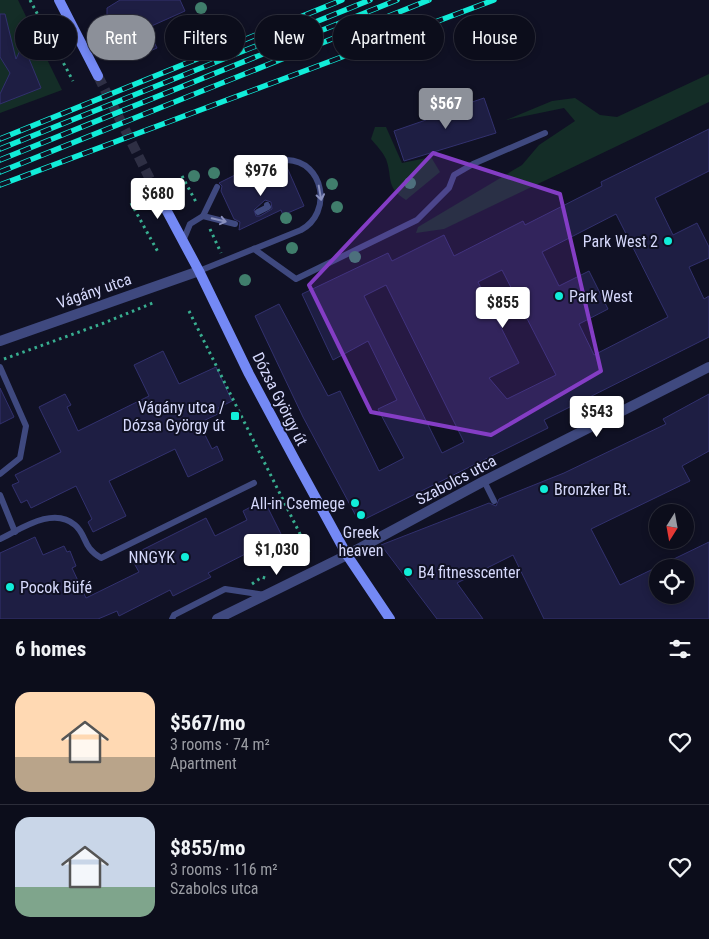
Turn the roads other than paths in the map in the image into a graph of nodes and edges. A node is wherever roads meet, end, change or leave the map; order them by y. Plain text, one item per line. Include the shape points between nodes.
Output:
1 (59, 0) edge
2 (98, 76) tunnel mouth
3 (545, 133) dead end
4 (240, 176) dead end
5 (154, 187) tunnel mouth
6 (217, 187) dead end
7 (268, 205) dead end
8 (258, 212) dead end
9 (203, 216) junction
10 (235, 224) dead end
11 (183, 241) junction
12 (254, 249) junction
13 (199, 271) junction
14 (0, 341) edge
15 (0, 367) edge
16 (709, 367) edge
17 (0, 474) edge
18 (484, 481) junction
19 (254, 483) dead end
20 (0, 495) edge
21 (494, 501) dead end
22 (16, 532) junction
23 (0, 539) edge
24 (347, 555) junction
25 (266, 595) junction
26 (172, 619) edge
27 (217, 619) edge
28 (390, 619) edge

1 - 2 main road
3 - 12 lane via 454,176 449,188 417,220 296,279
4 -> 12 lane via 253,175 282,160 297,162 311,171 317,180 321,198 319,214 307,227
5 - 11 main road, Dózsa György út
6 - 9 lane
7 - 8 lane
9 -> 10 lane
9 - 11 lane via 190,224
11 - 13 main road, Dózsa György út
12 - 13 lane
13 - 14 street, Vágány utca
13 - 24 main road, Dózsa György út via 249,374
15 - 17 lane via 26,426 20,458
16 - 18 street, Szabolcs utca
18 - 21 lane
18 - 24 street, Szabolcs utca
19 - 22 lane via 101,558 91,552 76,526 61,518 47,517
20 - 22 lane
22 - 23 lane
24 - 25 street, Szabolcs utca
24 - 28 main road, Dózsa György út
25 - 26 lane via 225,589
25 - 27 street, Szabolcs utca

